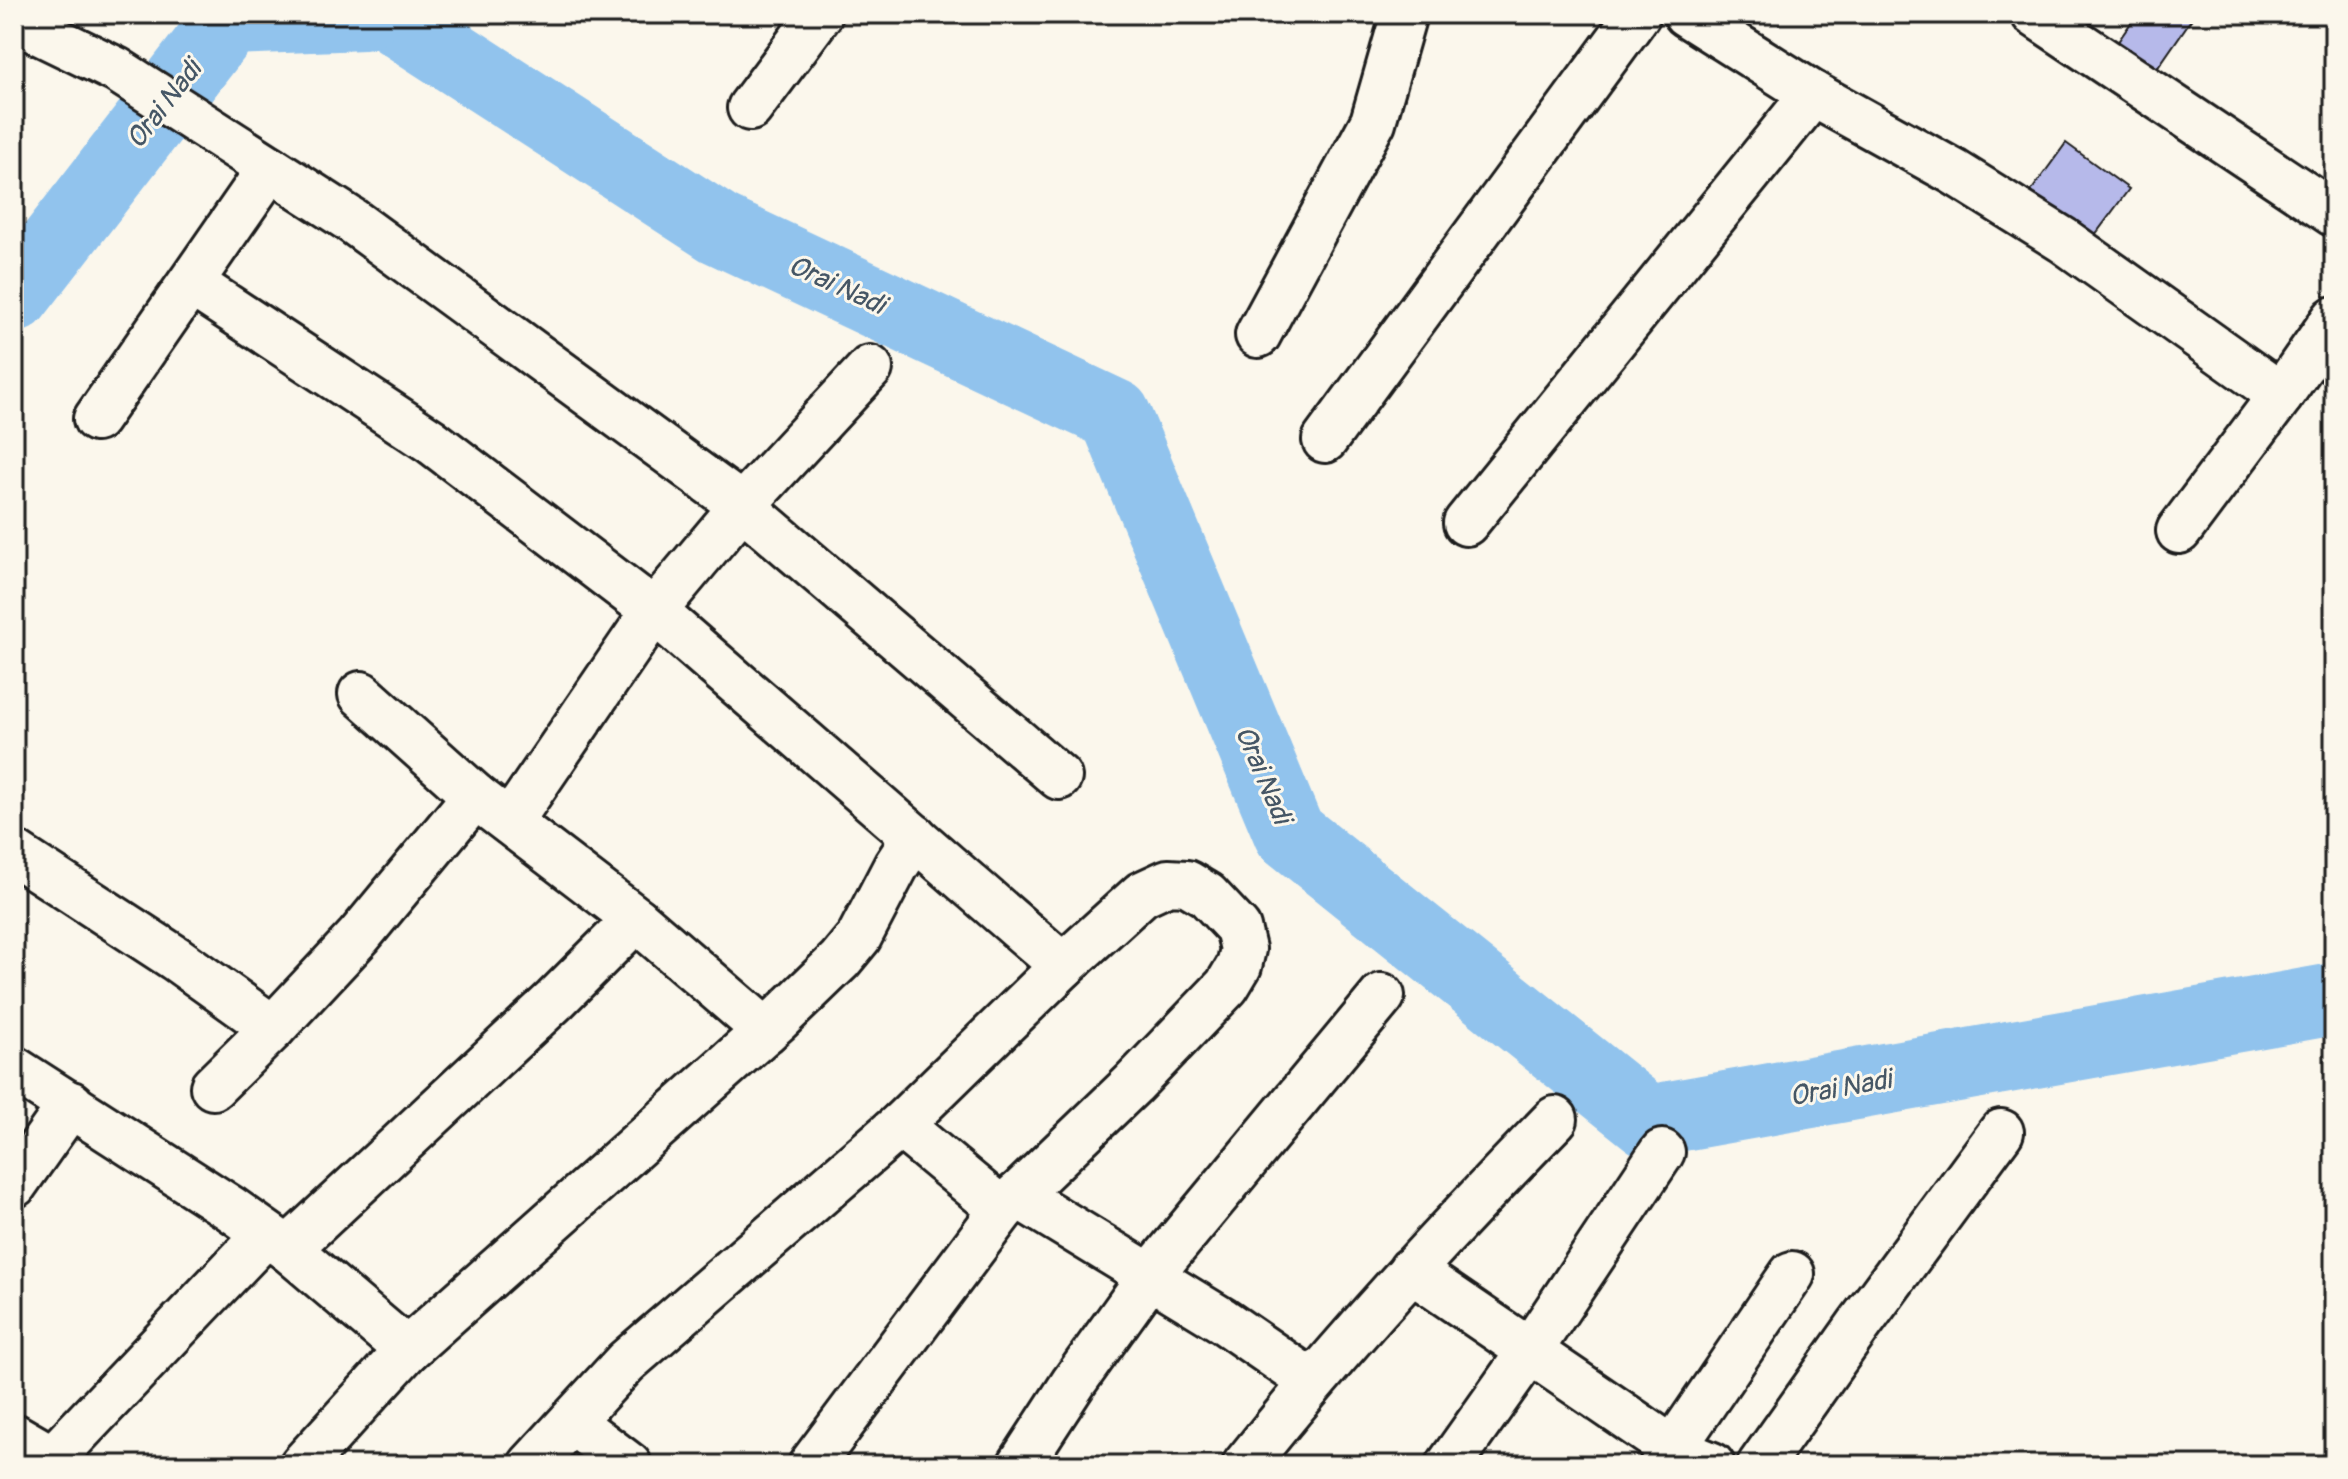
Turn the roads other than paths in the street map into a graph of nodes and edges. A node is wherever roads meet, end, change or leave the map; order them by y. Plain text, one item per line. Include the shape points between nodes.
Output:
1 (820, 14) edge
2 (1404, 14) edge
3 (1638, 14) edge
4 (1686, 14) edge
5 (2034, 14) edge
6 (14, 20) edge
7 (1813, 94) junction
8 (750, 108) dead end
9 (270, 168) junction
10 (2334, 214) edge
11 (191, 283) junction
12 (2334, 319) edge
13 (1258, 335) dead end
14 (870, 368) dead end
15 (2281, 395) junction
16 (96, 419) dead end
17 (1325, 440) dead end
18 (742, 506) junction
19 (1466, 523) dead end
20 (2179, 531) dead end
21 (654, 611) junction
22 (361, 694) dead end
23 (1059, 777) dead end
24 (475, 796) junction
25 (510, 822) junction
26 (915, 837) junction
27 (14, 853) edge
28 (636, 919) junction
29 (1063, 966) junction
30 (1382, 996) dead end
31 (273, 1028) junction
32 (766, 1031) junction
33 (14, 1069) edge
34 (213, 1087) dead end
35 (71, 1104) junction
36 (1555, 1119) dead end
37 (900, 1125) junction
38 (2001, 1132) dead end
39 (1662, 1152) dead end
40 (14, 1185) edge
41 (1009, 1203) junction
42 (277, 1242) junction
43 (1411, 1270) junction
44 (1792, 1274) dead end
45 (1150, 1276) junction
46 (407, 1350) junction
47 (1529, 1352) junction
48 (1312, 1382) junction
49 (572, 1422) junction
50 (33, 1451) edge
51 (1683, 1460) edge
52 (302, 1465) edge
53 (531, 1465) edge
54 (629, 1465) edge
55 (811, 1465) edge
56 (1020, 1465) edge
57 (1245, 1465) edge
58 (1449, 1465) edge
59 (1760, 1465) edge

1 - 8 street
2 - 13 street via 1373,122
3 - 17 street
4 - 7 street
5 - 10 street
6 - 9 street via 117,70
7 - 15 street via 2063,240
7 - 19 street
9 - 11 street
9 - 18 street via 351,220
11 - 16 street
11 - 21 street via 431,441
12 - 15 street
14 - 18 street
15 - 20 street
18 - 21 street
18 - 23 street
21 - 25 street
21 - 26 street
22 - 24 street
24 - 25 street
24 - 31 street via 359,936
25 - 28 street
26 - 29 street
26 - 32 street via 859,937
27 - 31 street
28 - 32 street
28 - 42 street via 555,1000
29 - 37 street
29 - 41 street via 1142,894 1168,882 1187,883 1207,895 1238,928 1243,949 1227,986
30 - 45 street
31 - 34 street
32 - 46 street
33 - 35 street
35 - 40 street
35 - 42 street
36 - 43 street
37 - 41 street
37 - 49 street via 626,1362
38 - 59 street
39 - 47 street
41 - 45 street
41 - 55 street
42 - 46 street
42 - 50 street
43 - 47 street
43 - 48 street
44 - 51 street
45 - 48 street
45 - 56 street
46 - 52 street
47 - 51 street
47 - 58 street
48 - 57 street
49 - 53 street
49 - 54 street

